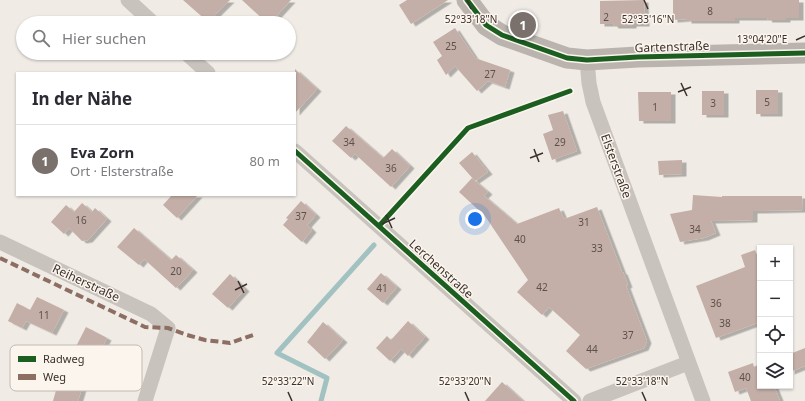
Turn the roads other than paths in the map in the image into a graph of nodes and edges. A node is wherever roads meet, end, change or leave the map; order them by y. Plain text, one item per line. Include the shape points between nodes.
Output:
1 (128, 0) edge
2 (467, 0) edge
3 (145, 16) edge
4 (805, 53) edge
5 (194, 60) edge
6 (587, 60) junction
7 (207, 72) edge
8 (296, 152) edge
9 (0, 242) edge
10 (688, 363) junction
11 (145, 401) edge
12 (574, 401) edge
13 (590, 401) edge
14 (703, 401) edge

1 - 3 street
2 - 6 street via 486,26 502,35 567,58
4 - 6 street, Gartenstraße
5 - 7 street
6 - 10 street, Elsterstraße via 593,102
8 - 12 street, Lerchenstraße
9 - 11 street, Reiherstraße via 151,314 168,328
10 - 13 street
10 - 14 street, Elsterstraße

